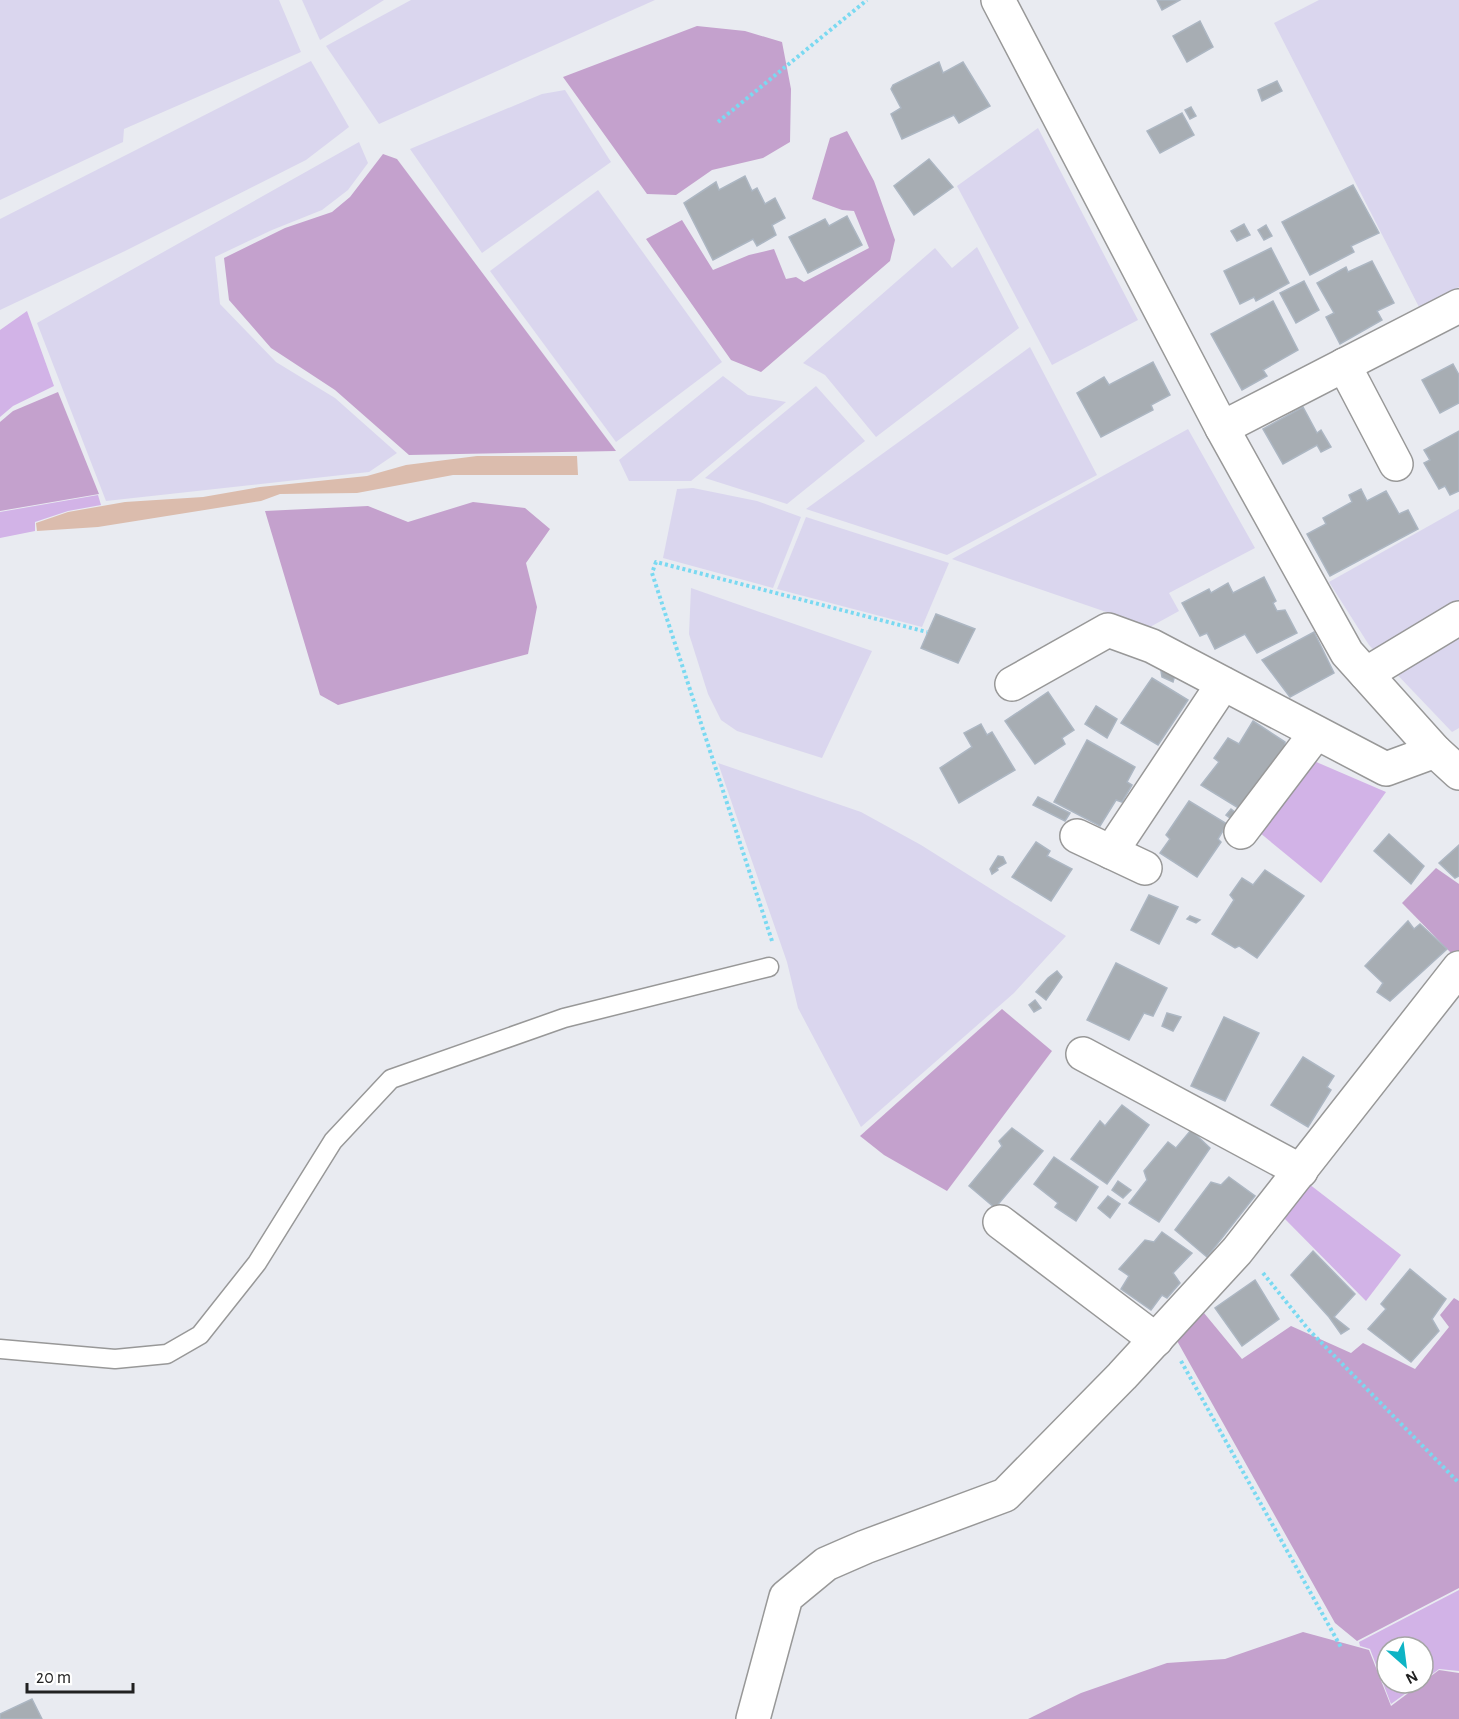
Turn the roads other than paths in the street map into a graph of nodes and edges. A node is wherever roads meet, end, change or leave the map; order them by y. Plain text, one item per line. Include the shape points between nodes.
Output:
1 (998, 0) edge
2 (1459, 306) edge
3 (1344, 365) junction
4 (1222, 428) junction
5 (1396, 464) dead end
6 (1459, 618) edge
7 (1366, 674) junction
8 (1012, 684) dead end
9 (1223, 684) junction
10 (1316, 733) junction
11 (1435, 751) junction
12 (1459, 773) edge
13 (1241, 832) dead end
14 (1077, 836) dead end
15 (1111, 852) junction
16 (1145, 868) dead end
17 (770, 967) road end
18 (1459, 968) edge
19 (1083, 1054) dead end
20 (1301, 1171) junction
21 (1000, 1222) dead end
22 (1160, 1335) junction
23 (0, 1349) edge
24 (753, 1719) edge

1 - 4 street
2 - 3 street
3 - 4 street
3 - 5 street
4 - 7 street via 1347,653
6 - 7 street
7 - 11 street
8 - 9 street via 1108,630 1152,646
9 - 10 street
9 - 15 street
10 - 11 street via 1386,769
10 - 13 street
11 - 12 street
14 - 15 street
15 - 16 street
17 - 23 lane via 564,1018 391,1079 333,1141 257,1263 200,1335 167,1354 115,1359
18 - 20 street
19 - 20 street
20 - 22 street via 1241,1246
21 - 22 street
22 - 24 street via 1005,1495 826,1564 786,1597

